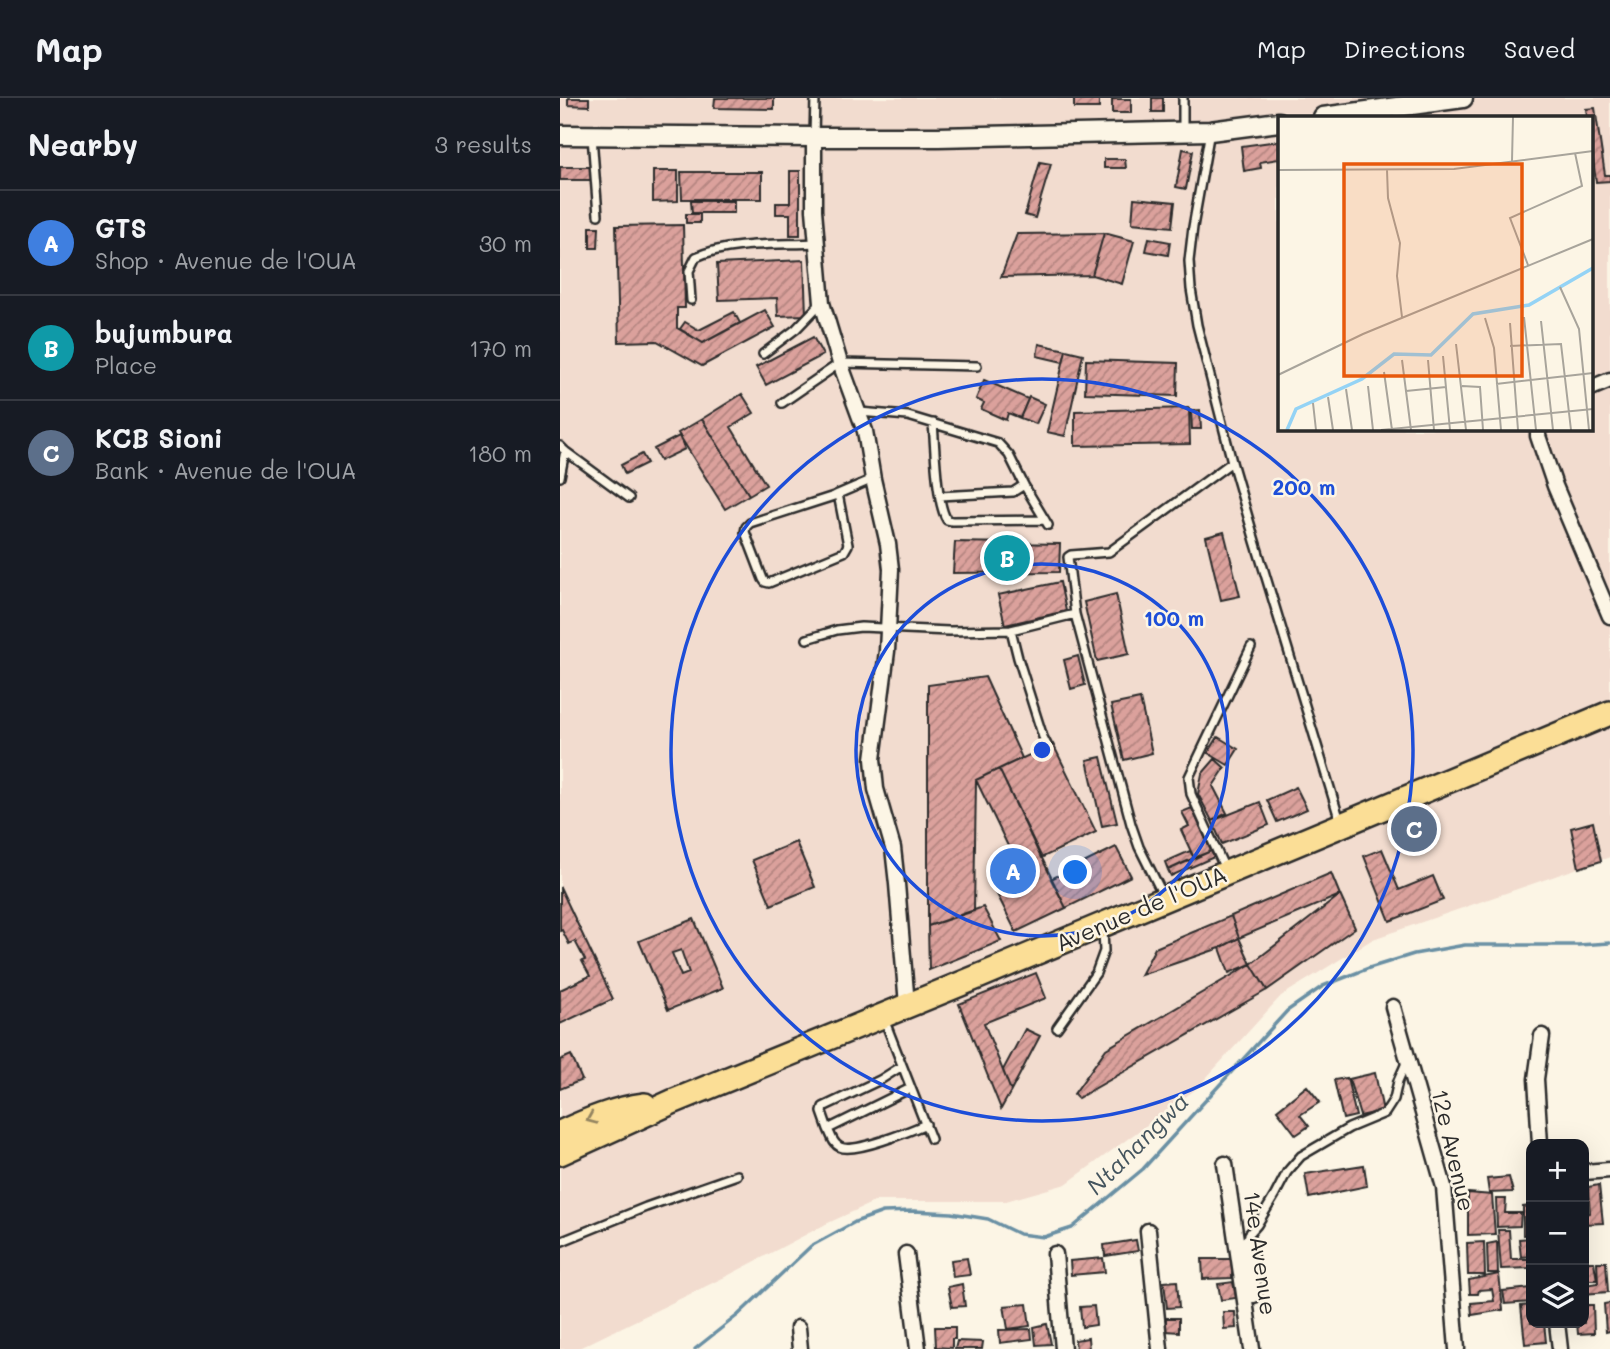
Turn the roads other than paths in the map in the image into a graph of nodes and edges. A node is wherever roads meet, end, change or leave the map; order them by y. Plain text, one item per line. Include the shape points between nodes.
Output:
1 (815, 98) edge
2 (1183, 98) edge
3 (1463, 98) edge
4 (1330, 116) edge
5 (1278, 122) edge
6 (1183, 131) junction
7 (1210, 131) junction
8 (560, 135) edge
9 (592, 135) junction
10 (814, 138) junction
11 (598, 215) dead end
12 (816, 243) junction
13 (691, 300) dead end
14 (821, 303) junction
15 (763, 354) dead end
16 (840, 363) junction
17 (977, 366) dead end
18 (1610, 380) edge
19 (1592, 388) edge
20 (782, 402) dead end
21 (859, 412) junction
22 (933, 424) junction
23 (1538, 430) edge
24 (562, 448) edge
25 (1233, 462) junction
26 (560, 477) edge
27 (873, 479) junction
28 (1024, 485) junction
29 (838, 494) junction
30 (940, 496) junction
31 (629, 498) dead end
32 (1076, 614) junction
33 (1610, 616) edge
34 (888, 629) junction
35 (1011, 630) junction
36 (807, 639) dead end
37 (1251, 648) dead end
38 (1610, 713) edge
39 (1047, 745) dead end
40 (1341, 825) junction
41 (1227, 872) junction
42 (1165, 898) junction
43 (1103, 925) junction
44 (907, 1005) junction
45 (1393, 1007) dead end
46 (882, 1015) junction
47 (1057, 1028) dead end
48 (1542, 1036) dead end
49 (1408, 1059) junction
50 (902, 1066) junction
51 (911, 1088) junction
52 (672, 1102) junction
53 (926, 1124) junction
54 (828, 1129) junction
55 (560, 1133) edge
56 (932, 1139) dead end
57 (1541, 1139) edge
58 (560, 1153) edge
59 (1225, 1164) dead end
60 (1610, 1170) edge
61 (1589, 1172) edge
62 (737, 1175) dead end
63 (1148, 1231) dead end
64 (1248, 1241) joint
65 (560, 1242) edge
66 (905, 1254) dead end
67 (1055, 1254) dead end
68 (798, 1328) dead end
69 (1558, 1328) edge
70 (800, 1349) edge
71 (918, 1349) edge
72 (1063, 1349) edge
73 (1160, 1349) edge
74 (1252, 1349) edge
75 (1260, 1349) edge
76 (1457, 1349) edge
77 (1560, 1349) edge

1 - 10 lane
2 - 6 lane
3 - 4 street
5 - 7 street
6 - 7 street
6 - 10 street
7 - 25 lane via 1193,227 1190,280
8 - 9 street
9 - 10 street
9 - 11 lane
10 - 12 street
12 - 13 lane via 709,251 696,257 690,271
12 - 14 street
14 - 15 lane
14 - 16 street
16 - 17 lane
16 - 20 lane
16 - 21 street
18 - 19 street
21 - 22 lane via 908,416
21 - 27 street
22 - 28 lane via 998,443
22 - 30 lane
23 - 33 street via 1555,486
24 - 26 lane
24 - 31 lane
25 - 32 lane via 1109,552 1068,557
25 - 40 lane
27 - 29 lane
27 - 34 street via 891,569
28 - 30 lane via 1013,492
28 - 30 lane via 1046,523 947,520
29 - 29 lane via 746,527 765,582 846,550
32 - 35 lane
32 - 42 lane via 1130,824
34 - 35 lane
34 - 36 lane via 861,627
34 - 44 street via 873,759 897,884
35 - 39 lane
37 - 41 lane via 1189,777 1191,794
38 - 40 main road, Avenue de l'OUA
40 - 41 main road, Avenue de l'OUA
41 - 42 main road, Avenue de l'OUA
42 - 43 main road, Avenue de l'OUA
43 - 44 main road, Avenue de l'OUA
43 - 47 lane via 1104,951 1096,973
44 - 46 main road, Avenue de l'OUA
45 - 49 street, 12e Avenue
46 - 50 lane
46 - 52 main road, Avenue de l'OUA
48 - 57 street via 1536,1079
49 - 64 lane via 1385,1113 1301,1156
49 - 76 street, 12e Avenue via 1444,1187
50 - 51 lane
50 - 54 lane via 823,1107
51 - 53 lane
51 - 54 lane
52 -> 55 main road, Avenue de l'OUA via 617,1110
52 - 58 main road, Avenue de l'OUA
53 - 54 lane via 845,1149 838,1147
53 - 56 lane
59 - 74 street, 14e Avenue
60 - 61 street
62 - 65 lane
63 - 73 street
64 - 75 street
66 - 71 street
67 - 72 street
68 - 70 street
69 - 77 street

